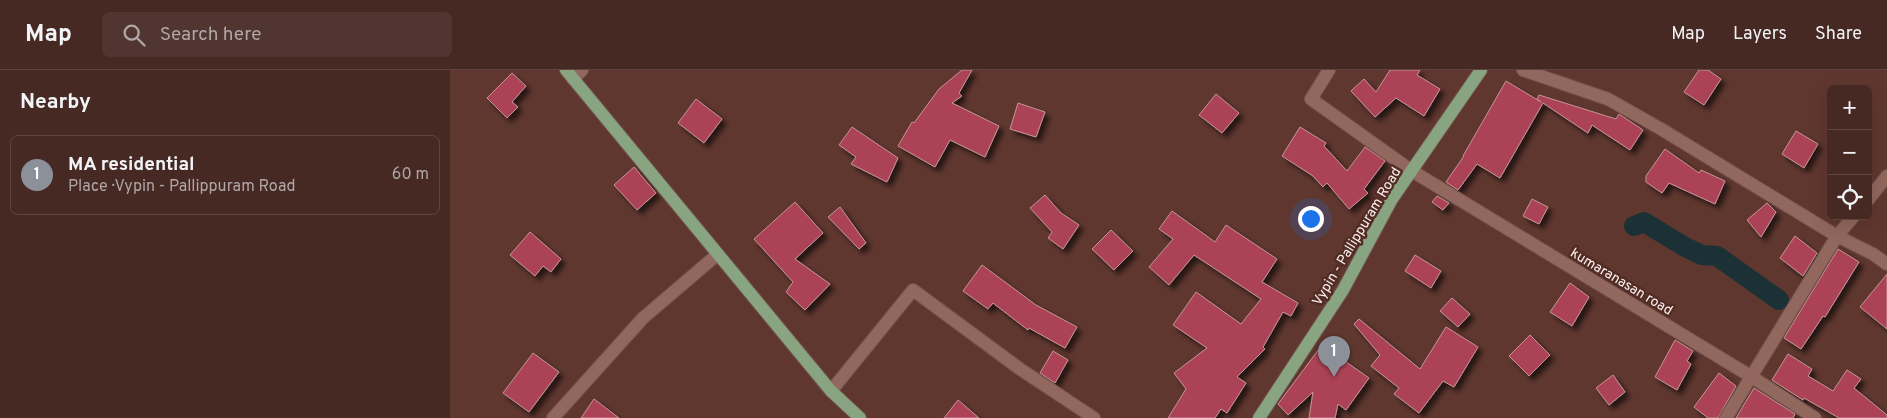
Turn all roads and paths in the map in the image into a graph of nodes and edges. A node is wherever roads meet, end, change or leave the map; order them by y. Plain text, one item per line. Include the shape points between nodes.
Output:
1 (1329, 70) edge
2 (1481, 70) edge
3 (1523, 70) edge
4 (574, 73) edge
5 (1412, 171) junction
6 (1887, 176) edge
7 (1872, 195) edge
8 (1851, 220) edge
9 (1837, 236) junction
10 (718, 254) junction
11 (1887, 264) edge
12 (1752, 377) junction
13 (831, 391) junction
14 (553, 418) edge
15 (860, 418) edge
16 (1094, 418) edge
17 (1259, 418) edge
18 (1726, 418) edge
19 (1815, 418) edge

1 - 5 street, kumaranasan road via 1311,99
2 - 5 main road, Vypin - Pallippuram Road
3 - 9 street via 1608,99
4 - 10 main road
5 - 12 street, kumaranasan road
5 - 17 main road, Vypin - Pallippuram Road via 1392,199 1343,290
6 - 7 street
8 - 9 street
9 - 11 street
9 - 12 street
10 - 13 main road
10 - 14 street via 643,318
12 - 18 street
12 - 19 street, kumaranasan road
13 - 15 main road
13 - 16 street via 913,290 1020,369

